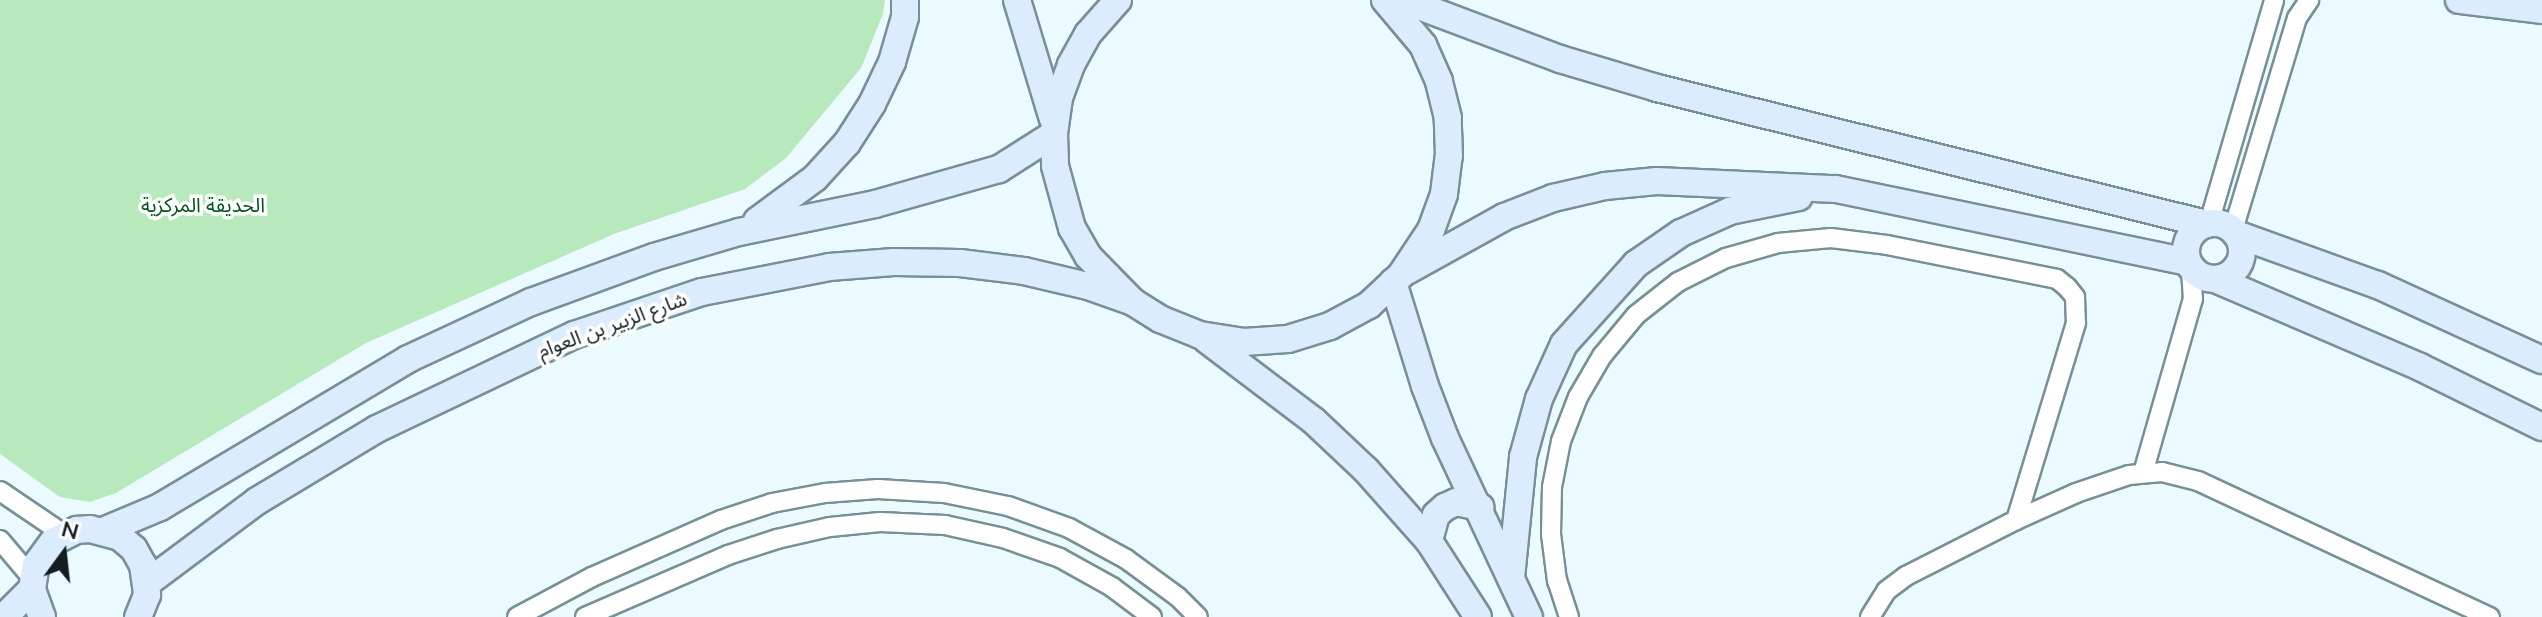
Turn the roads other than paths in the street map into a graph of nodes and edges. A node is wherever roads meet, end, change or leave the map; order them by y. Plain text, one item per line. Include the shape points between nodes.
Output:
1 (905, 0) edge
2 (1017, 0) edge
3 (1118, 0) edge
4 (1385, 0) edge
5 (1403, 0) edge
6 (2309, 0) edge
7 (2459, 0) edge
8 (2273, 5) edge
9 (2542, 10) edge
10 (2297, 18) junction
11 (1055, 129) junction
12 (1836, 189) junction
13 (2221, 228) junction
14 (739, 232) junction
15 (2202, 272) junction
16 (1397, 279) junction
17 (1133, 302) junction
18 (1200, 335) junction
19 (2542, 360) edge
20 (2542, 427) edge
21 (2143, 473) junction
22 (878, 489) junction
23 (0, 491) edge
24 (1480, 507) junction
25 (2016, 520) junction
26 (880, 522) junction
27 (103, 531) junction
28 (65, 535) junction
29 (0, 540) edge
30 (1429, 541) junction
31 (1511, 578) junction
32 (32, 584) junction
33 (146, 606) edge
34 (4, 617) edge
35 (42, 617) edge
36 (517, 617) edge
37 (585, 617) edge
38 (1152, 617) edge
39 (1198, 617) edge
40 (1478, 617) edge
41 (1529, 617) edge
42 (1569, 617) edge
43 (1870, 617) edge
44 (2490, 617) edge

1 - 14 street via 892,62 847,143 791,198
2 - 11 street
3 - 11 street via 1088,34 1071,65
4 - 16 street via 1423,45 1448,118 1444,194 1431,230
5 - 13 street via 1560,59 1657,88
6 - 10 street
7 - 9 street
8 - 10 street via 2289,9
8 - 13 street
10 - 13 street
11 - 14 street via 999,169 875,204
11 - 17 street via 1057,176 1072,228 1088,256
12 - 15 street
12 - 16 street via 1657,181 1605,186 1504,217
12 - 31 street via 1730,211 1681,233 1636,264 1564,344 1539,399 1523,457
13 - 15 street via 2191,235 2187,244
13 - 15 street via 2241,243 2239,263 2225,276
13 - 19 street via 2378,285
14 - 27 street via 570,286 488,320 395,366 160,507
15 - 20 street
15 - 21 street
16 - 18 street via 1369,305 1330,326 1288,339 1244,342
16 - 24 street via 1425,386
17 - 18 street
17 - 33 street, شارع الزبير بن العوام via 1024,271 960,263 829,267 702,292 574,335 377,429 257,501
18 - 30 street via 1314,421
21 - 25 street via 2076,493
21 - 44 street via 2198,481
22 - 26 street
22 - 36 street via 772,503 721,520
22 - 39 street via 982,500 1069,528 1126,559
23 - 28 street
24 - 30 street via 1456,502 1445,507 1436,515
24 - 31 street
25 - 42 street via 2076,323 2075,297 2067,287 2057,279 1887,245 1831,238 1778,243 1726,258 1678,282 1636,315 1602,356 1578,397 1561,441 1552,487 1557,581
25 - 43 street via 1906,576 1886,591
26 - 37 street via 777,539
26 - 38 street via 945,525 1003,538 1060,558
27 - 28 street
27 - 33 street via 134,549 143,565
28 - 32 street via 43,552
29 - 32 street
30 - 40 street
31 - 41 street
32 - 34 street
32 - 35 street

